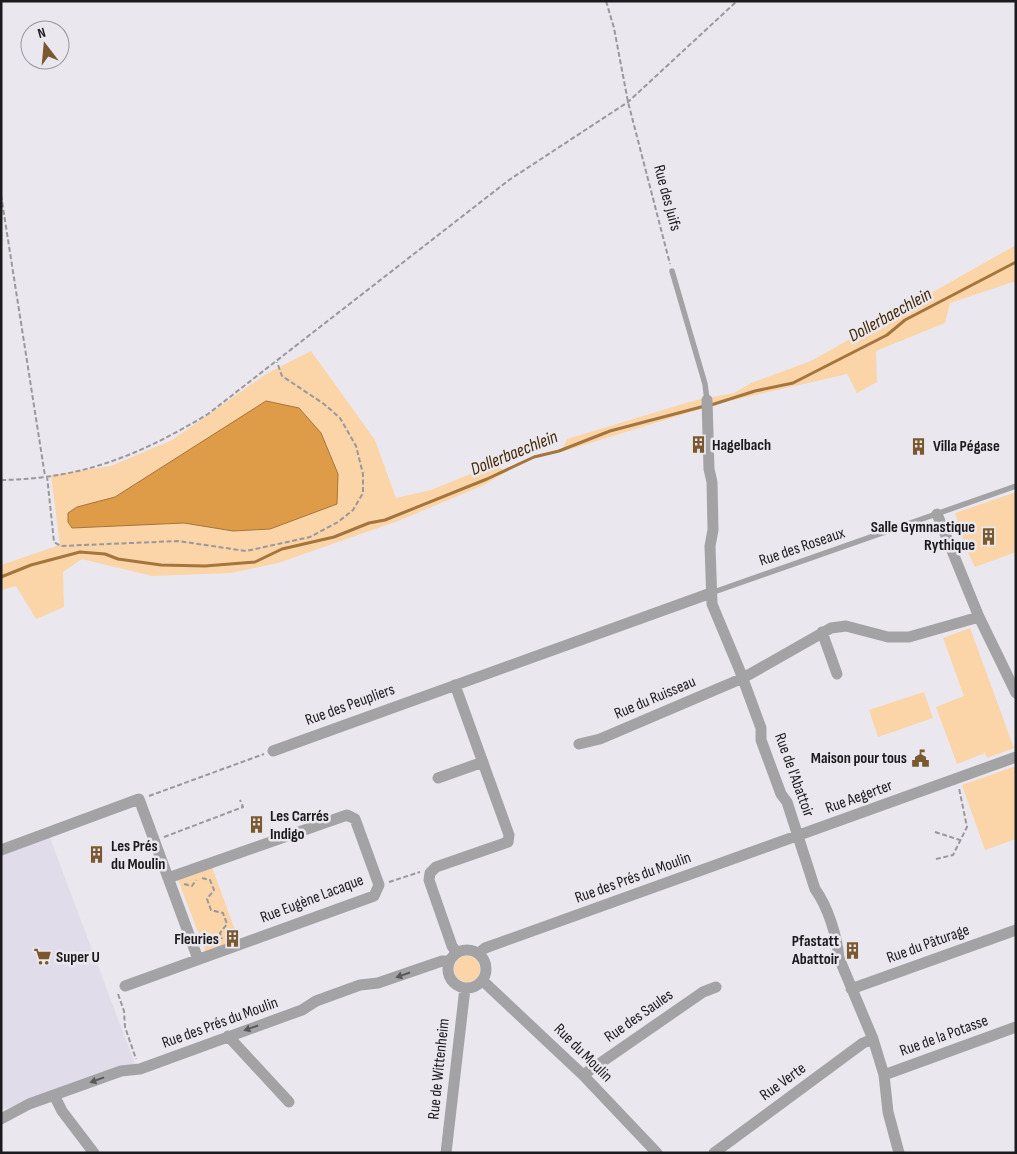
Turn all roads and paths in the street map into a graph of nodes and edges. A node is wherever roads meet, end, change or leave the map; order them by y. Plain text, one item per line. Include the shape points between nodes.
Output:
1 (606, 1) edge
2 (737, 1) edge
3 (628, 102) junction
4 (1, 195) edge
5 (672, 271) joint
6 (277, 362) junction
7 (707, 400) joint
8 (46, 476) junction
9 (1, 480) edge
10 (1016, 486) edge
11 (937, 514) junction
12 (711, 593) junction
13 (979, 616) junction
14 (822, 632) junction
15 (837, 674) dead end
16 (743, 678) junction
17 (455, 685) junction
18 (1016, 693) edge
19 (579, 744) dead end
20 (273, 751) joint
21 (1016, 757) edge
22 (482, 762) junction
23 (438, 778) dead end
24 (957, 778) junction
25 (139, 799) junction
26 (240, 800) dead end
27 (935, 832) dead end
28 (799, 836) junction
29 (154, 840) junction
30 (960, 840) junction
31 (1, 850) edge
32 (936, 859) dead end
33 (430, 872) junction
34 (168, 878) junction
35 (379, 885) junction
36 (1016, 930) edge
37 (226, 950) junction
38 (479, 953) junction
39 (453, 957) junction
40 (198, 960) junction
41 (483, 981) junction
42 (125, 986) joint
43 (716, 987) dead end
44 (465, 988) junction
45 (851, 989) junction
46 (1016, 1028) edge
47 (228, 1036) junction
48 (873, 1039) junction
49 (140, 1069) junction
50 (583, 1075) junction
51 (884, 1075) junction
52 (54, 1095) junction
53 (289, 1102) dead end
54 (1, 1119) edge
55 (94, 1153) edge
56 (446, 1153) edge
57 (657, 1153) edge
58 (714, 1153) edge
59 (899, 1153) edge

1 - 3 path, Rue des Juifs
2 - 3 path
3 - 5 path, Rue des Juifs
3 - 6 path via 509,180
4 - 8 path
5 - 7 lane
6 - 8 path via 208,414 173,435 102,466
6 - 8 path via 282,376 340,418 356,446 364,474 363,493 353,510 310,537 246,551 178,541 62,546 54,542
7 - 12 street, Rue de l'Abattoir via 708,469 712,482
8 - 9 path
10 - 11 lane, Rue des Roseaux
11 - 12 lane, Rue des Roseaux
11 - 13 street
12 - 16 street, Rue de l'Abattoir via 721,629 727,636
12 - 17 street, Rue des Peupliers
13 - 14 street, Rue du Ruisseau via 909,637 888,637 846,626
13 - 18 street
14 - 15 street
14 - 16 street, Rue du Ruisseau
16 - 19 street, Rue du Ruisseau via 600,739
16 - 28 street, Rue de l'Abattoir via 761,728 761,740
17 - 20 street, Rue des Peupliers
17 - 22 street
20 - 25 path
21 - 24 street, Rue Aegerter
22 - 23 street
22 - 33 street via 509,834 508,842 436,867
24 - 28 street, Rue Aegerter
24 - 30 path via 967,827
25 - 29 street
25 - 31 street
26 - 29 path via 243,807
27 - 30 path
28 - 38 street, Rue des Prés du Moulin
28 - 45 street, Rue de l'Abattoir via 806,865 822,898
29 - 34 street
30 - 32 path via 953,855
33 - 35 path via 418,872
33 - 39 street via 429,880
34 - 35 street, Rue Eugène Lacaque via 347,815 355,819
34 - 37 path via 192,886 198,877 210,880 214,890 207,899 211,910 223,913 227,924 220,933
34 - 40 street
35 - 37 street, Rue Eugène Lacaque via 374,896
36 - 45 street, Rue du Pâturage
37 - 40 street, Rue Eugène Lacaque
38 - 39 street via 468,950
38 - 41 street via 487,969
39 - 44 street via 448,973 459,987
39 -> 47 street, Rue des Prés du Moulin via 378,983 360,985
40 - 42 street, Rue Eugène Lacaque
41 - 44 street via 475,987
41 - 50 street, Rue du Moulin
42 - 49 path via 116,989
43 - 50 street, Rue des Saules via 703,992
44 - 56 street, Rue de Wittenheim
45 - 48 street, Rue de l'Abattoir
46 - 51 street, Rue de la Potasse
47 - 49 street, Rue des Prés du Moulin
47 - 53 street
48 - 51 street, Rue de l'Abattoir
48 - 58 street, Rue Verte via 863,1043
49 -> 52 street, Rue des Prés du Moulin via 121,1071
50 - 57 street, Rue du Moulin
51 - 59 street, Rue de l'Abattoir via 888,1112
52 - 54 street, Rue des Prés du Moulin
52 - 55 street

